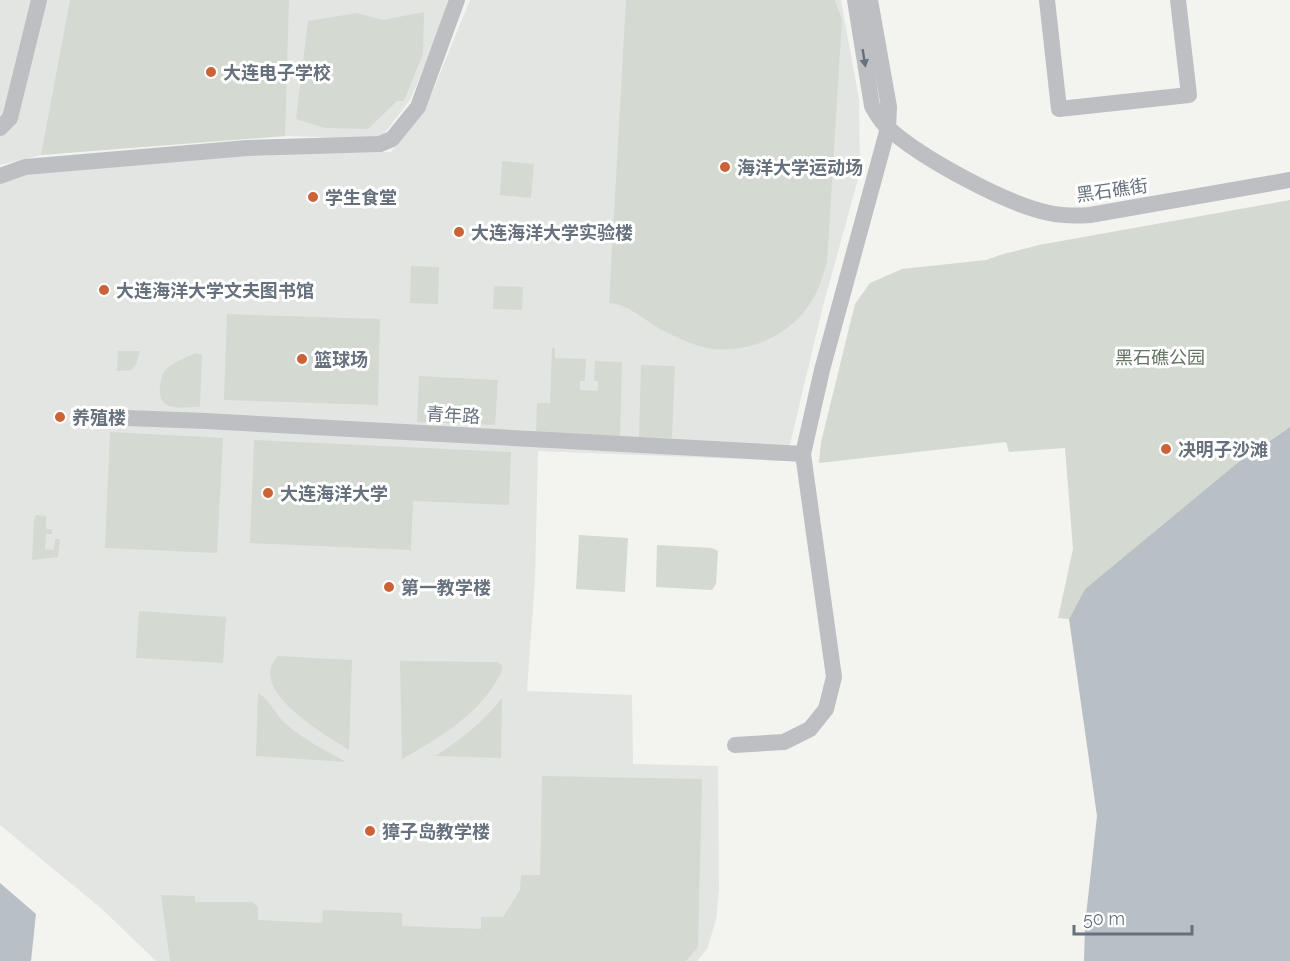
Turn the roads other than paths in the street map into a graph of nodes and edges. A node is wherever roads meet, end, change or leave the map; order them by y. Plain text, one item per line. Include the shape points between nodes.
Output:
1 (39, 0) edge
2 (457, 0) edge
3 (855, 0) edge
4 (870, 0) edge
5 (1047, 0) edge
6 (1178, 0) edge
7 (0, 128) edge
8 (888, 128) junction
9 (0, 176) edge
10 (1290, 180) edge
11 (100, 417) dead end
12 (803, 454) junction
13 (735, 745) dead end

1 - 7 street via 10,118
2 - 9 street via 418,107 392,139 380,144 247,148 25,166
3 -> 8 street, 黑石礁街 via 872,106
4 - 8 street
5 - 6 street via 1059,109 1189,95
8 - 10 street, 黑石礁街 via 933,160 1000,195 1048,213 1068,216
8 - 12 street
11 - 12 street, 青年路
12 - 13 street via 834,677 826,709 810,729 784,742

